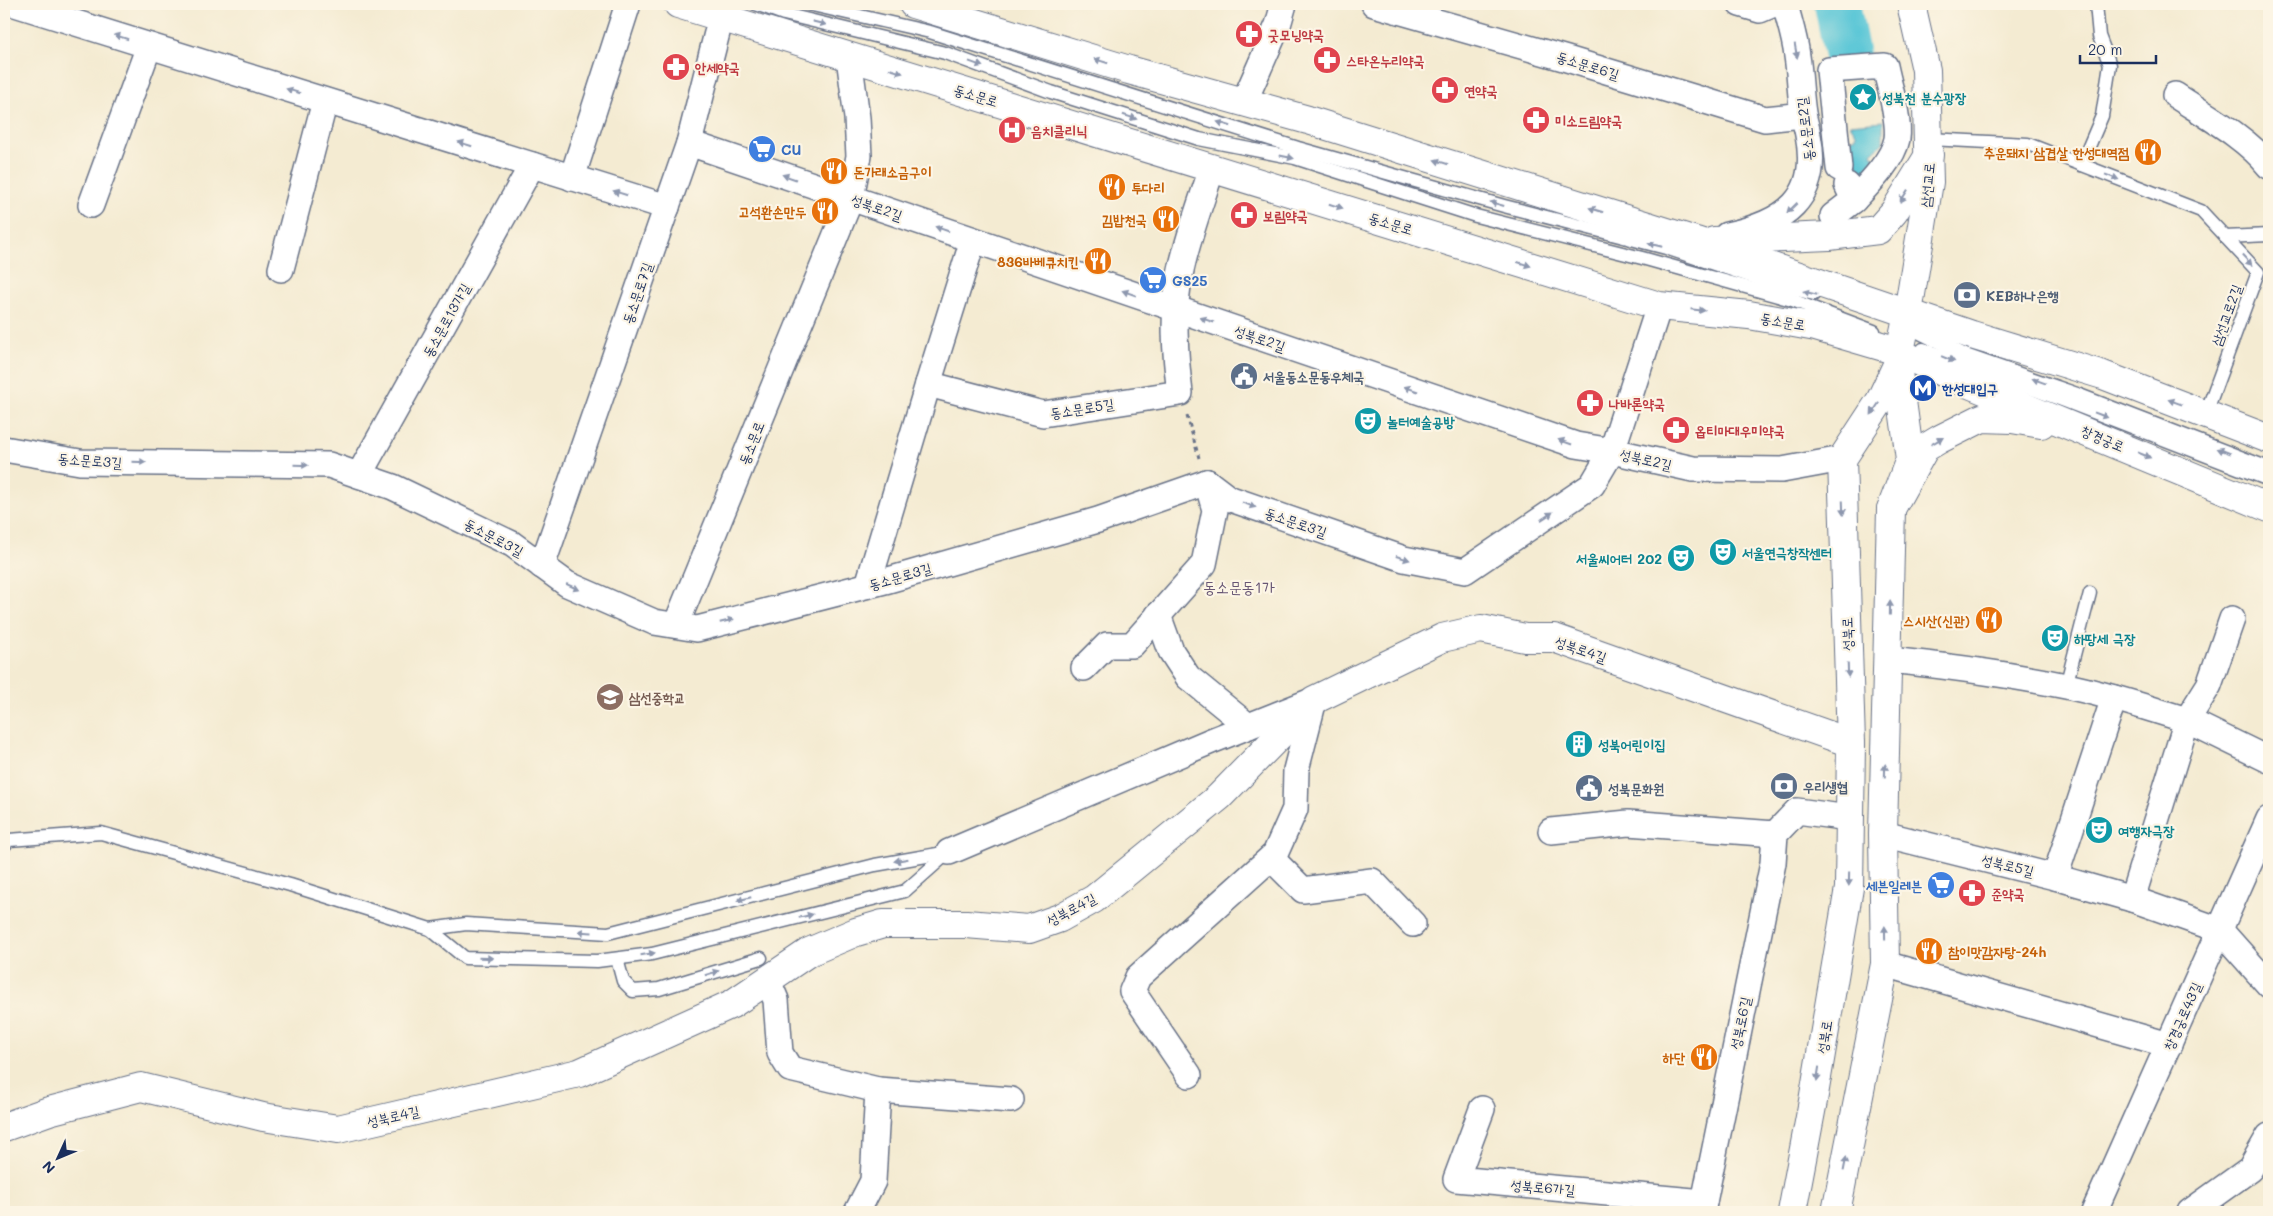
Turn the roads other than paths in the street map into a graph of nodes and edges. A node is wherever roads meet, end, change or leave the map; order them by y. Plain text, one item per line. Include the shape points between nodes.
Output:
1 (15, 4) edge
2 (628, 4) edge
3 (678, 4) edge
4 (756, 4) edge
5 (808, 4) edge
6 (913, 4) edge
7 (1284, 4) edge
8 (1374, 4) edge
9 (1740, 4) edge
10 (1774, 4) edge
11 (1786, 4) edge
12 (1911, 4) edge
13 (2096, 4) edge
14 (721, 17) junction
15 (149, 46) junction
16 (850, 57) junction
17 (2174, 95) dead end
18 (325, 101) junction
19 (1244, 102) junction
20 (1803, 115) junction
21 (689, 143) junction
22 (1929, 147) junction
23 (532, 165) junction
24 (2081, 165) junction
25 (2269, 166) edge
26 (1212, 168) junction
27 (572, 178) junction
28 (851, 198) junction
29 (1854, 200) junction
30 (91, 205) dead end
31 (667, 207) junction
32 (1833, 216) dead end
33 (2269, 235) edge
34 (2225, 237) junction
35 (974, 240) junction
36 (1696, 241) junction
37 (281, 269) dead end
38 (1659, 306) junction
39 (1176, 309) junction
40 (1903, 340) junction
41 (1937, 370) joint
42 (928, 384) junction
43 (2206, 413) junction
44 (2086, 431) junction
45 (2269, 439) edge
46 (4, 449) edge
47 (1612, 451) junction
48 (1842, 459) junction
49 (2269, 468) edge
50 (359, 475) junction
51 (2269, 480) edge
52 (1207, 482) junction
53 (2269, 508) edge
54 (1892, 509) junction
55 (542, 566) junction
56 (868, 585) junction
57 (2090, 593) dead end
58 (1158, 615) junction
59 (2232, 619) dead end
60 (676, 626) junction
61 (1889, 660) junction
62 (1084, 668) dead end
63 (2066, 686) junction
64 (2114, 698) junction
65 (1314, 700) junction
66 (2186, 720) junction
67 (1248, 726) junction
68 (1851, 743) junction
69 (2269, 760) edge
70 (2269, 819) edge
71 (1850, 827) junction
72 (1551, 831) dead end
73 (1775, 834) junction
74 (6, 840) edge
75 (1883, 840) junction
76 (949, 852) junction
77 (1271, 858) junction
78 (2054, 877) junction
79 (2132, 899) junction
80 (1413, 924) dead end
81 (430, 929) junction
82 (2220, 930) junction
83 (617, 958) junction
84 (1885, 964) junction
85 (765, 970) junction
86 (2269, 985) edge
87 (2168, 1045) junction
88 (1190, 1075) dead end
89 (878, 1090) junction
90 (1011, 1100) dead end
91 (1482, 1108) dead end
92 (4, 1127) edge
93 (2269, 1136) edge
94 (1703, 1207) edge
95 (856, 1212) edge
96 (1792, 1212) edge
97 (1836, 1212) edge
98 (2094, 1212) edge
99 (2190, 1212) edge

15 -> 1 street
2 - 27 street
3 - 14 main road, 동소문로
4 -> 40 lane via 784,14 945,53 1051,92 1199,139 1295,158 1476,216 1792,300
40 -> 5 lane via 1821,296 1780,286 1666,248 1298,148 930,32
19 -> 6 main road, 동소문로
7 - 19 street via 1278,26
8 - 20 street, 동소문로6길 via 1765,119
9 - 10 street via 1760,10
11 -> 20 street, 동소문로2길 via 1797,54
12 - 22 main road, 삼선교로 via 1926,70
13 - 24 lane via 2099,36 2110,65 2102,116
14 - 16 main road, 동소문로
14 - 21 street, 동소문로7길
18 -> 15 street
15 - 30 street
16 -> 26 main road, 동소문로
16 - 28 street, 동소문로 via 859,156
17 - 25 street via 2255,150
23 -> 18 street
18 - 37 street
36 -> 19 main road, 동소문로
20 -> 36 street, 동소문로2길 via 1809,136 1809,174 1800,200 1787,213 1746,231
28 -> 21 street, 성북로2길
21 - 31 street, 동소문로7길
22 - 24 lane, 삼선교로2길 via 2028,144
22 -> 36 main road via 1894,212 1878,230 1829,236
22 - 40 main road, 삼선교로 via 1929,182
23 - 27 street
23 - 50 street, 동소문로13가길
24 -> 34 lane, 삼선교로2길 via 2200,211
26 -> 38 main road, 동소문로
26 - 39 street via 1180,274
31 -> 27 street
35 -> 28 street, 성북로2길
28 - 60 street, 동소문로
29 - 29 street via 1831,170 1829,70 1885,66 1897,140 1872,181
29 - 32 street
31 - 55 street, 동소문로7길
33 - 34 lane
34 -> 43 lane, 삼선교로2길 via 2258,272
39 -> 35 street, 성북로2길
35 - 42 street
36 - 40 main road, 동소문로
38 -> 40 main road, 동소문로 via 1749,316
38 - 47 street, 동소문로3길
39 - 42 street, 동소문로5길 via 1180,393 1043,414
47 -> 39 street, 성북로2길 via 1576,445
40 - 41 main road, 동소문로
43 -> 40 main road, 동소문로 via 1941,324
40 -> 48 main road via 1880,401
49 -> 40 lane via 2078,394 1966,355
40 -> 51 lane
40 - 54 main road via 1910,459
41 - 44 main road, 창경궁로
42 - 56 street
43 - 45 main road
44 -> 53 main road, 창경궁로
54 -> 44 main road via 1925,448 1982,418 2012,419
46 -> 50 street, 동소문로3길 via 80,462 329,465
47 - 48 street, 성북로2길 via 1693,470 1782,470
52 -> 47 street, 동소문로3길 via 1228,498 1404,559 1465,571 1592,485
48 -> 68 main road, 성북로
50 - 55 street, 동소문로3길 via 393,487 512,544
52 - 56 street, 동소문로3길 via 1098,520
52 - 58 street via 1215,510 1204,564
61 -> 54 main road
55 -> 60 street, 동소문로3길 via 566,584 654,622
60 -> 56 street, 동소문로3길 via 697,628
57 - 63 lane
58 - 62 street via 1132,645 1107,645
58 - 67 street via 1171,650 1188,677
59 - 66 street via 2209,685
61 - 63 street via 1954,667
75 -> 61 main road
63 - 64 street
64 - 66 street
64 - 78 street
65 - 67 street
65 - 68 main road, 성북로4길 via 1442,638 1481,629 1525,638 1554,638
65 - 77 street via 1296,770 1295,809
65 - 85 main road, 성북로4길 via 1219,797 1094,899 1060,918 1029,929 966,924 884,924 856,932
66 - 69 street
66 - 79 street
67 - 76 street
68 - 71 main road, 성북로
70 - 82 street, 창경궁로43길
71 - 73 street via 1797,811
71 - 75 main road
71 -> 96 main road, 성북로 via 1849,888
72 - 73 street via 1628,823
73 - 94 street, 성북로6길 via 1773,863
74 - 81 lane via 101,833 290,885
75 - 78 street, 성북로5길
84 -> 75 main road
76 -> 81 lane via 875,865 608,933 466,924
83 -> 76 lane via 652,954 905,892
77 - 80 street via 1302,890 1372,881
77 - 88 street via 1138,977 1132,991
78 - 79 street, 성북로5길
79 - 82 street, 성북로5길
81 -> 83 lane via 465,958 597,961
82 - 86 street, 성북로5길
82 - 87 street, 창경궁로43길
83 -> 85 lane via 623,981 632,991
84 - 87 street
97 -> 84 main road
85 - 89 street via 776,1000 780,1053 790,1069
85 - 92 main road, 성북로4길 via 732,1004 579,1073 338,1129 262,1117 141,1087 49,1111
87 - 98 street, 창경궁로43길
89 - 90 street
89 - 95 street via 873,1181
91 - 94 street, 성북로6가길 via 1456,1179
93 - 99 street via 2250,1169

